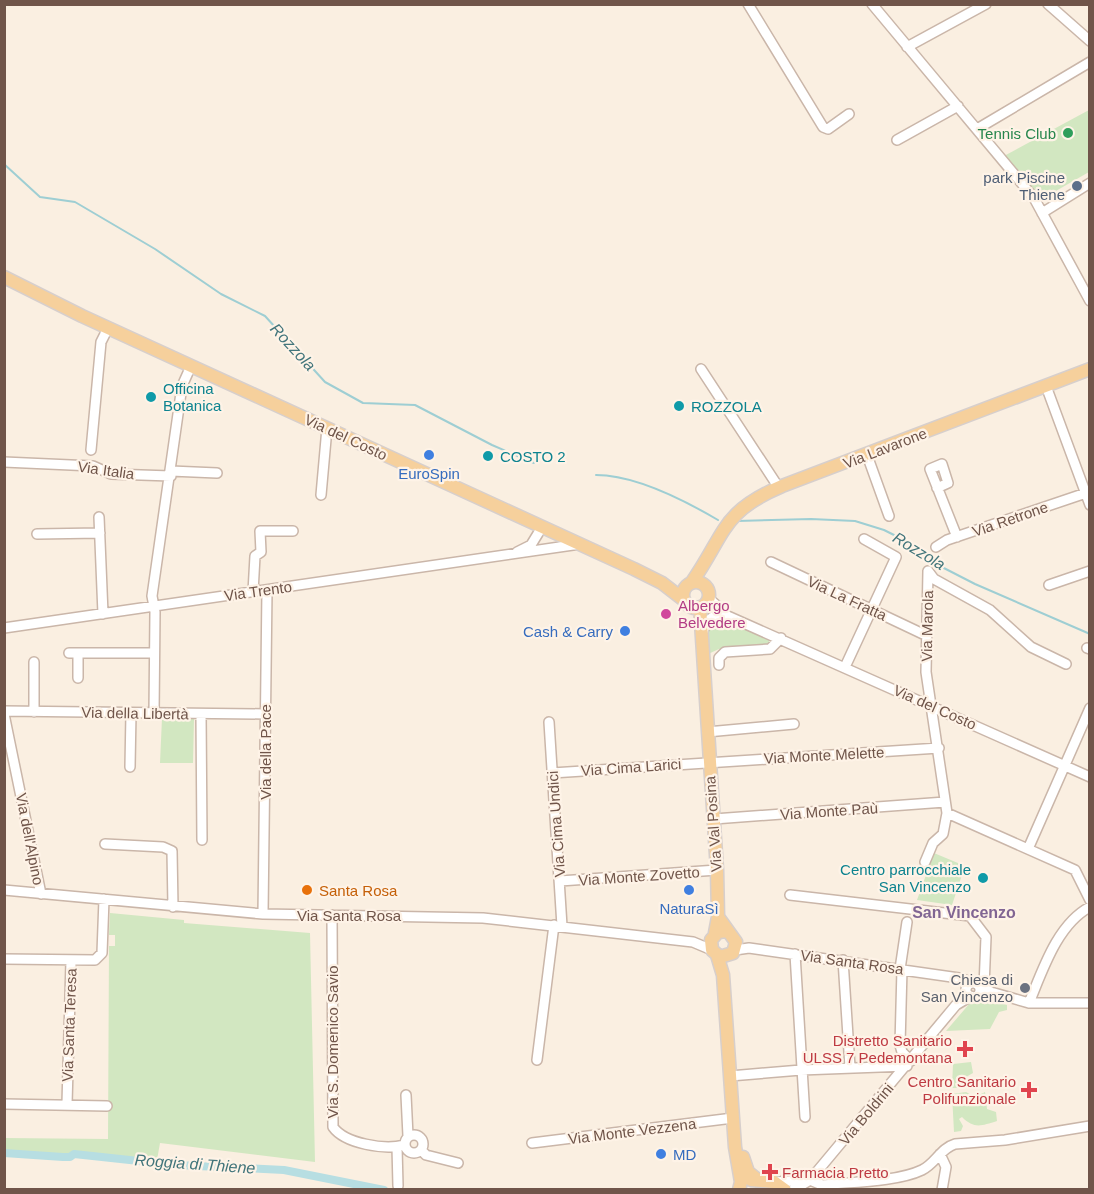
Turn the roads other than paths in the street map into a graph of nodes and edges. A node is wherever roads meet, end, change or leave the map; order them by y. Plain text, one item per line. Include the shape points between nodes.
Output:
1 (748, 4) edge
2 (872, 4) edge
3 (986, 4) edge
4 (1048, 4) edge
5 (1089, 41) edge
6 (907, 47) junction
7 (1089, 62) edge
8 (958, 106) junction
9 (849, 114) dead end
10 (977, 129) junction
11 (897, 140) dead end
12 (1089, 183) edge
13 (1042, 213) junction
14 (4, 277) edge
15 (1089, 301) edge
16 (108, 328) junction
17 (191, 366) junction
18 (701, 369) dead end
19 (1089, 369) edge
20 (1046, 386) junction
21 (327, 428) junction
22 (91, 450) dead end
23 (867, 455) junction
24 (4, 462) edge
25 (171, 473) junction
26 (217, 473) dead end
27 (779, 488) junction
28 (937, 488) dead end
29 (1086, 494) junction
30 (321, 495) dead end
31 (1089, 505) edge
32 (889, 516) dead end
33 (99, 517) dead end
34 (548, 530) junction
35 (293, 531) dead end
36 (100, 533) junction
37 (37, 534) dead end
38 (957, 537) junction
39 (864, 539) dead end
40 (580, 544) junction
41 (936, 547) dead end
42 (546, 551) junction
43 (512, 555) junction
44 (707, 560) junction
45 (771, 562) dead end
46 (1089, 571) edge
47 (662, 583) junction
48 (690, 584) junction
49 (1049, 585) dead end
50 (267, 590) junction
51 (253, 592) junction
52 (698, 601) junction
53 (153, 607) junction
54 (871, 609) junction
55 (103, 614) junction
56 (730, 616) junction
57 (4, 628) edge
58 (923, 634) dead end
59 (781, 638) junction
60 (701, 639) junction
61 (153, 653) junction
62 (34, 662) dead end
63 (1066, 664) dead end
64 (718, 665) dead end
65 (845, 667) junction
66 (78, 678) dead end
67 (932, 706) junction
68 (1089, 708) edge
69 (34, 712) junction
70 (4, 713) edge
71 (131, 713) junction
72 (153, 713) junction
73 (201, 714) junction
74 (265, 714) junction
75 (549, 722) dead end
76 (794, 724) dead end
77 (707, 732) junction
78 (939, 747) junction
79 (710, 762) junction
80 (10, 763) edge
81 (1064, 766) junction
82 (130, 767) dead end
83 (552, 773) junction
84 (1089, 777) edge
85 (946, 807) junction
86 (714, 819) junction
87 (202, 840) dead end
88 (105, 844) dead end
89 (1028, 849) junction
90 (925, 862) dead end
91 (717, 870) junction
92 (560, 881) junction
93 (4, 890) edge
94 (41, 894) junction
95 (790, 895) dead end
96 (104, 899) junction
97 (1089, 900) edge
98 (173, 907) junction
99 (1089, 907) edge
100 (263, 914) junction
101 (332, 915) junction
102 (718, 917) junction
103 (907, 922) dead end
104 (558, 926) junction
105 (714, 935) junction
106 (693, 942) junction
107 (726, 947) junction
108 (795, 954) junction
109 (4, 959) edge
110 (843, 960) junction
111 (70, 961) junction
112 (901, 969) junction
113 (977, 990) junction
114 (1029, 1003) junction
115 (1089, 1003) edge
116 (537, 1060) dead end
117 (909, 1064) junction
118 (850, 1067) junction
119 (801, 1070) junction
120 (730, 1076) junction
121 (406, 1095) dead end
122 (4, 1104) edge
123 (67, 1104) junction
124 (108, 1106) dead end
125 (805, 1117) dead end
126 (733, 1118) junction
127 (1089, 1126) edge
128 (735, 1137) junction
129 (403, 1143) junction
130 (532, 1143) dead end
131 (421, 1150) junction
132 (940, 1154) junction
133 (458, 1163) dead end
134 (758, 1180) junction
135 (814, 1183) junction
136 (398, 1186) dead end
137 (739, 1186) edge
138 (779, 1186) edge
139 (793, 1190) edge
140 (942, 1190) edge

1 - 9 street via 823,128 828,129
2 - 6 street
3 - 6 street
4 - 5 street
6 - 8 street
7 - 10 street
8 - 10 street
8 - 11 street
10 - 13 street
12 - 13 street
13 - 15 street
14 - 16 main road, Via del Costo
16 - 17 main road, Via del Costo
16 - 22 street via 101,342
17 - 21 main road, Via del Costo
17 - 25 street via 182,386
18 - 27 street
19 - 20 main road, Via Lavarone
20 - 23 main road, Via Lavarone
20 - 29 street
21 - 30 street
21 - 34 main road, Via del Costo
23 - 27 main road, Via Lavarone
23 - 32 street
24 - 25 street, Via Italia via 93,466 111,474
25 - 26 street, Via Italia
25 - 53 street
27 - 44 main road, Via Lavarone via 754,500 729,520
28 - 38 street
29 - 31 street
29 - 38 street, Via Retrone
33 - 36 street
34 - 40 main road, Via del Costo
34 - 42 street via 551,544
34 - 43 street, Via Trento
35 - 51 street via 260,531 261,552 255,556
36 - 37 street
36 - 55 street
38 - 41 street, Via Retrone
39 - 54 street via 896,557
40 - 42 street, Via Trento
40 - 47 main road, Via del Costo
42 - 43 street, Via Trento
43 - 50 street, Via Trento
44 - 48 main road, Via Lavarone
44 - 52 main road, Via Lavarone
45 - 54 street, Via La Fratta
46 - 49 street
47 - 48 main road
47 - 52 main road, Via del Costo
48 - 52 main road via 683,592
48 - 52 main road via 701,583
50 - 51 street, Via Trento
50 - 74 street, Via della Pace
51 - 53 street, Via Trento
52 - 56 street, Via del Costo
52 - 60 main road, Via Val Posina
53 - 55 street, Via Trento
53 - 61 street
54 - 58 street, Via La Fratta
54 - 65 street
55 - 57 street, Via Trento
56 - 59 street, Via del Costo
56 - 60 street via 710,618
59 - 64 street via 770,649 724,652
59 - 65 street, Via del Costo
60 - 77 main road, Via Val Posina
61 - 66 street via 74,653
61 - 72 street
62 - 69 street
63 - 67 street, Via Marola via 1031,647 990,610 934,579 928,571 926,672
65 - 67 street, Via del Costo
67 - 78 street
67 - 81 street, Via del Costo
68 - 81 street
69 - 70 street, Via della Libertà
69 - 71 street, Via della Libertà
70 - 80 street, Via dell'Alpino
71 - 72 street, Via della Libertà
71 - 82 street
72 - 73 street, Via della Libertà
73 - 74 street, Via della Libertà
73 - 87 street
74 - 100 street, Via della Pace
75 - 83 street, Via Cima Undici
76 - 77 street
77 - 79 main road, Via Val Posina
78 - 79 street, Via Monte Melette
78 - 85 street
79 - 83 street, Via Cima Larici
79 - 86 main road, Via Val Posina
80 - 94 street, Via dell'Alpino
81 - 84 street, Via del Costo
81 - 89 street
83 - 92 street, Via Cima Undici
85 - 86 street, Via Monte Paù
85 - 89 street
85 - 90 street via 943,834 933,843
86 - 91 main road, Via Val Posina
88 - 98 street via 163,846 172,851
89 - 97 street via 1075,870
91 - 92 street, Via Monte Zovetto
91 - 102 main road, Via Val Posina
92 - 104 street, Via Cima Undici
93 - 94 street, Via Santa Rosa
94 - 96 street, Via Santa Rosa
95 - 113 street via 969,916 987,941
96 - 98 street, Via Santa Rosa
96 - 111 street, Via Santa Teresa via 102,954 95,960
98 - 100 street, Via Santa Rosa
99 - 114 street via 1071,922 1055,947
100 - 101 street, Via Santa Rosa
101 - 104 street, Via Santa Rosa via 483,918
101 - 129 street, Via S. Domenico Savio via 333,1127 346,1138 391,1148
102 - 105 main road, Via Val Posina
102 - 107 main road
103 - 112 street
104 - 106 street, Via Santa Rosa
104 - 116 street, Via Cima Undici
105 - 106 street, Via Santa Rosa
105 - 107 main road
106 - 107 street, Via Santa Rosa
107 - 108 street, Via Santa Rosa
107 - 120 main road via 723,975
108 - 110 street, Via Santa Rosa
108 - 119 street
109 - 111 street
110 - 112 street, Via Santa Rosa
110 - 118 street
111 - 123 street, Via Santa Teresa
112 - 113 street, Via Santa Rosa via 956,978
112 - 117 street via 900,1045
113 - 114 street
113 - 117 street, Via Boldrini via 956,1005
114 - 115 street
117 - 118 street
117 - 135 street, Via Boldrini
118 - 119 street
119 - 120 street
119 - 125 street
120 - 126 main road
121 - 129 street
122 - 123 street, Via Santa Teresa
123 - 124 street, Via Santa Teresa
126 - 128 main road
126 - 130 street, Via Monte Vezzena
127 - 132 street via 955,1144
128 - 134 main road via 746,1167
128 - 137 main road
129 - 131 street, Via S. Domenico Savio via 413,1153
129 - 131 street via 420,1136
129 - 136 street
131 - 133 street via 426,1155
132 - 135 street via 930,1165 910,1175
132 - 140 street via 946,1167
134 - 137 main road
134 - 138 main road
135 - 138 street
135 - 139 street

